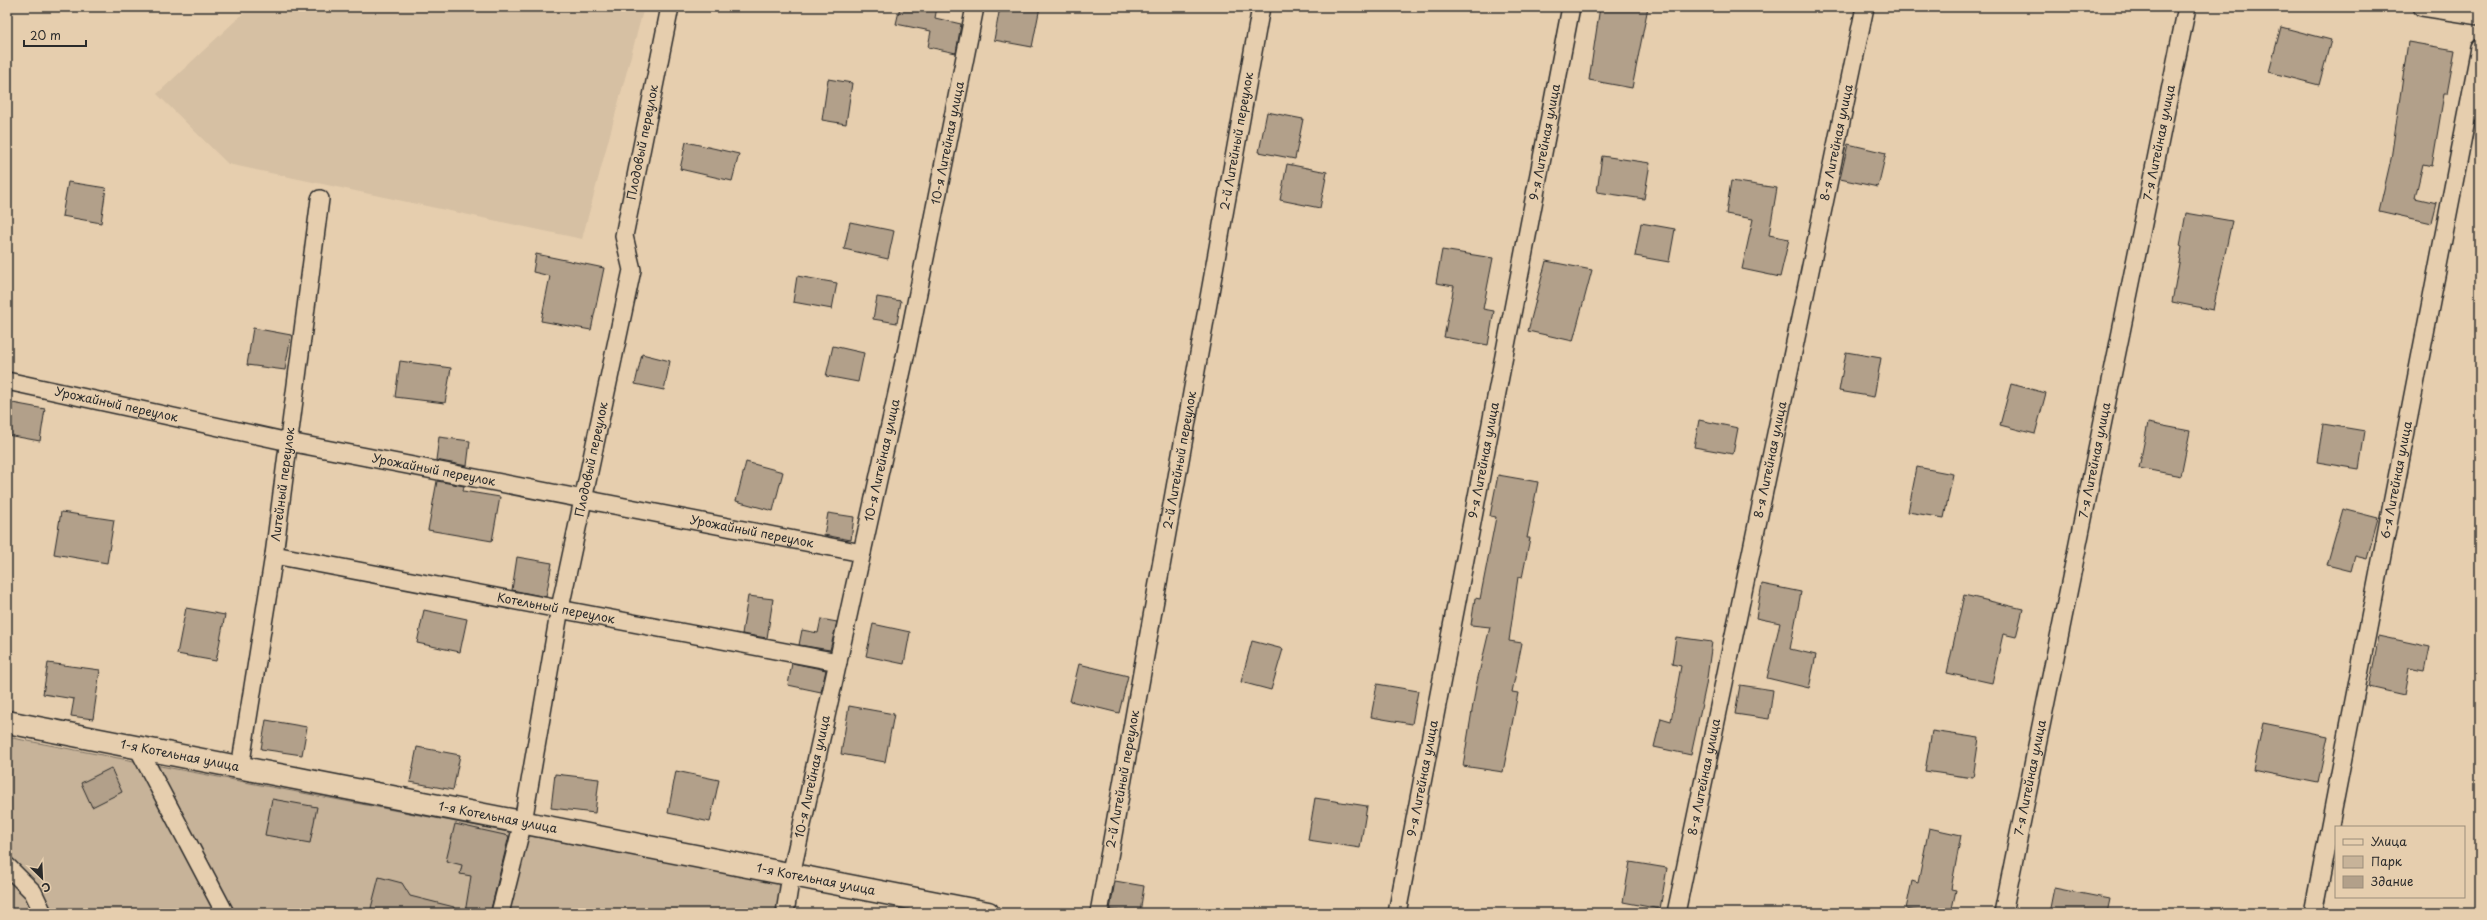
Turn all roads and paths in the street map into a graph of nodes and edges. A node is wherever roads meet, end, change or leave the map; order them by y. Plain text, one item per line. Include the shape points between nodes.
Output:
1 (670, 7) edge
2 (975, 7) edge
3 (1261, 7) edge
4 (1571, 7) edge
5 (1865, 7) edge
6 (2186, 7) edge
7 (2422, 7) edge
8 (2480, 16) edge
9 (2480, 48) edge
10 (320, 199) dead end
11 (7, 381) edge
12 (289, 442) junction
13 (584, 498) junction
14 (862, 553) junction
15 (274, 555) junction
16 (560, 608) junction
17 (838, 662) junction
18 (7, 722) edge
19 (138, 748) junction
20 (240, 768) junction
21 (523, 822) junction
22 (7, 866) edge
23 (791, 875) junction
24 (43, 913) edge
25 (225, 913) edge
26 (500, 913) edge
27 (785, 913) edge
28 (988, 913) edge
29 (1099, 913) edge
30 (1397, 913) edge
31 (1676, 913) edge
32 (2003, 913) edge
33 (2313, 913) edge

1 - 13 street, Плодовый переулок via 624,236 632,270
2 - 14 street, 10-я Литейная улица via 909,340
3 - 29 street, 2-й Литейный переулок
4 - 30 street, 9-я Литейная улица
5 - 31 street, 8-я Литейная улица
6 - 32 street, 7-я Литейная улица
7 - 8 street
9 - 33 street, 6-я Литейная улица
10 - 12 street, Литейный переулок
11 - 12 street, Урожайный переулок
12 - 13 street, Урожайный переулок
12 - 15 street, Литейный переулок
13 - 14 street, Урожайный переулок
13 - 16 street, Плодовый переулок
14 - 17 street, 10-я Литейная улица
15 - 16 street, Котельный переулок
15 - 20 street, Литейный переулок
16 - 17 street, Котельный переулок
16 - 21 street, Плодовый переулок
17 - 23 street, 10-я Литейная улица
18 - 19 street, 1-я Котельная улица
19 - 20 street, 1-я Котельная улица
19 - 25 street
20 - 21 street, 1-я Котельная улица
21 - 23 street, 1-я Котельная улица
21 - 26 street, Плодовый переулок
22 - 24 street via 34,892
23 - 27 street, 10-я Литейная улица
23 - 28 street, 1-я Котельная улица

